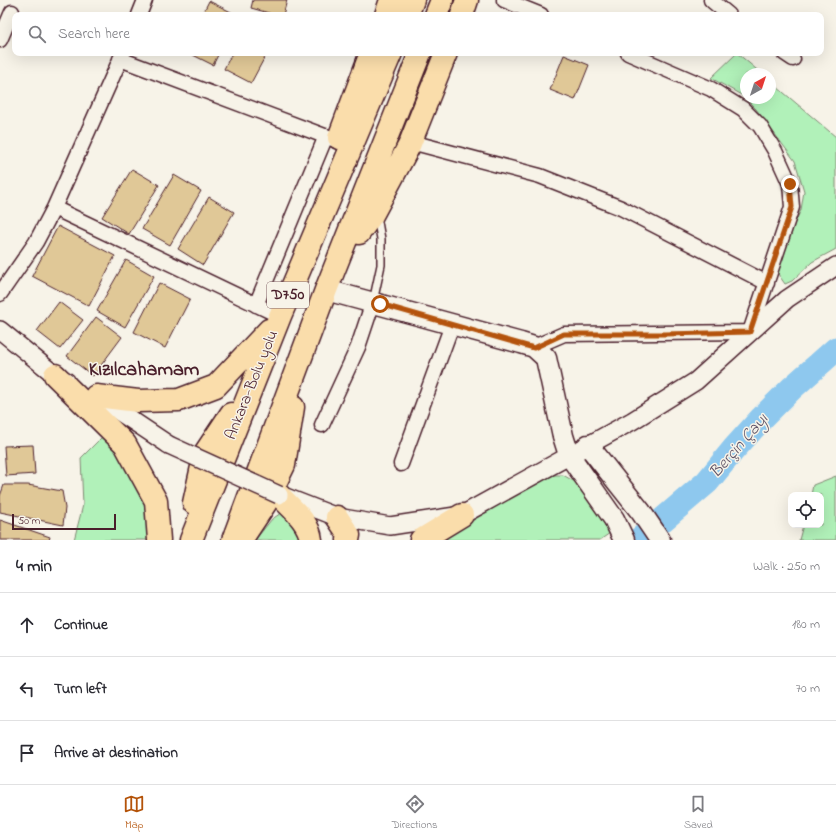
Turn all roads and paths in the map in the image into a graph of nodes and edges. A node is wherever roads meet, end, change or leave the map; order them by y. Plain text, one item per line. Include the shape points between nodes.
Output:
1 (145, 0) edge
2 (391, 0) edge
3 (413, 0) edge
4 (442, 0) edge
5 (468, 0) edge
6 (504, 0) edge
7 (711, 0) edge
8 (12, 12) dead end
9 (140, 12) edge
10 (387, 12) edge
11 (408, 12) edge
12 (437, 12) edge
13 (463, 12) edge
14 (534, 12) edge
15 (725, 12) edge
16 (0, 40) edge
17 (122, 56) edge
18 (370, 56) edge
19 (390, 56) edge
20 (419, 56) edge
21 (445, 56) edge
22 (635, 56) edge
23 (332, 139) junction
24 (411, 142) junction
25 (54, 208) junction
26 (375, 209) junction
27 (306, 252) junction
28 (338, 263) junction
29 (836, 266) edge
30 (767, 283) junction
31 (326, 290) junction
32 (0, 294) edge
33 (373, 302) junction
34 (256, 306) junction
35 (279, 318) junction
36 (452, 325) junction
37 (0, 330) edge
38 (750, 332) junction
39 (534, 348) junction
40 (300, 359) junction
41 (257, 372) junction
42 (55, 375) junction
43 (96, 396) junction
44 (322, 424) dead end
45 (588, 445) junction
46 (569, 455) junction
47 (401, 464) dead end
48 (279, 494) junction
49 (462, 515) junction
50 (337, 517) junction
51 (159, 540) edge
52 (186, 540) edge
53 (191, 540) edge
54 (233, 540) edge
55 (241, 540) edge
56 (311, 540) edge
57 (348, 540) edge
58 (420, 540) edge
59 (624, 540) edge
60 (660, 540) edge

1 - 9 street
2 - 10 highway
3 - 11 highway
4 - 12 highway
5 - 13 highway
6 - 14 street
7 - 15 street
8 - 16 street
17 - 23 street
17 - 25 street
18 - 23 highway
19 - 27 highway, Ankara-Bolu yolu / D750
20 - 28 highway, D750
21 - 24 highway
22 - 30 street via 711,90 743,109 760,126 775,151 790,184 792,207
23 - 27 highway
23 - 34 street
24 - 26 highway
24 - 30 street via 547,179 622,208
25 - 32 street via 36,242
25 - 34 street
26 - 28 highway
26 - 33 lane via 381,239 381,265
27 - 35 highway, Ankara-Bolu yolu / D750
28 - 31 highway, D750
29 - 38 street via 787,299
30 - 38 street
31 - 33 main road
31 - 40 highway, D750
33 - 36 main road
33 - 44 street via 358,347
34 - 35 street
35 - 41 highway, Ankara-Bolu yolu / D750
35 - 43 highway via 216,386 179,400 138,401
36 - 39 main road
36 - 47 street
37 - 42 street
38 - 39 street via 564,334
38 - 45 street via 696,381
39 - 46 main road via 546,358
40 - 54 highway, D750
40 - 55 highway via 284,465 265,504
41 - 52 highway via 205,453
41 - 53 highway, Ankara-Bolu yolu / D750
42 - 43 street
42 - 51 highway via 126,444 156,501
43 - 48 street, bridge via 169,445
45 - 46 street
45 - 60 main road
46 - 49 street
46 - 59 main road via 614,519
48 - 50 street
48 - 56 highway via 300,517 310,533
49 - 50 street via 390,526
49 - 58 highway
50 - 57 highway via 349,535

